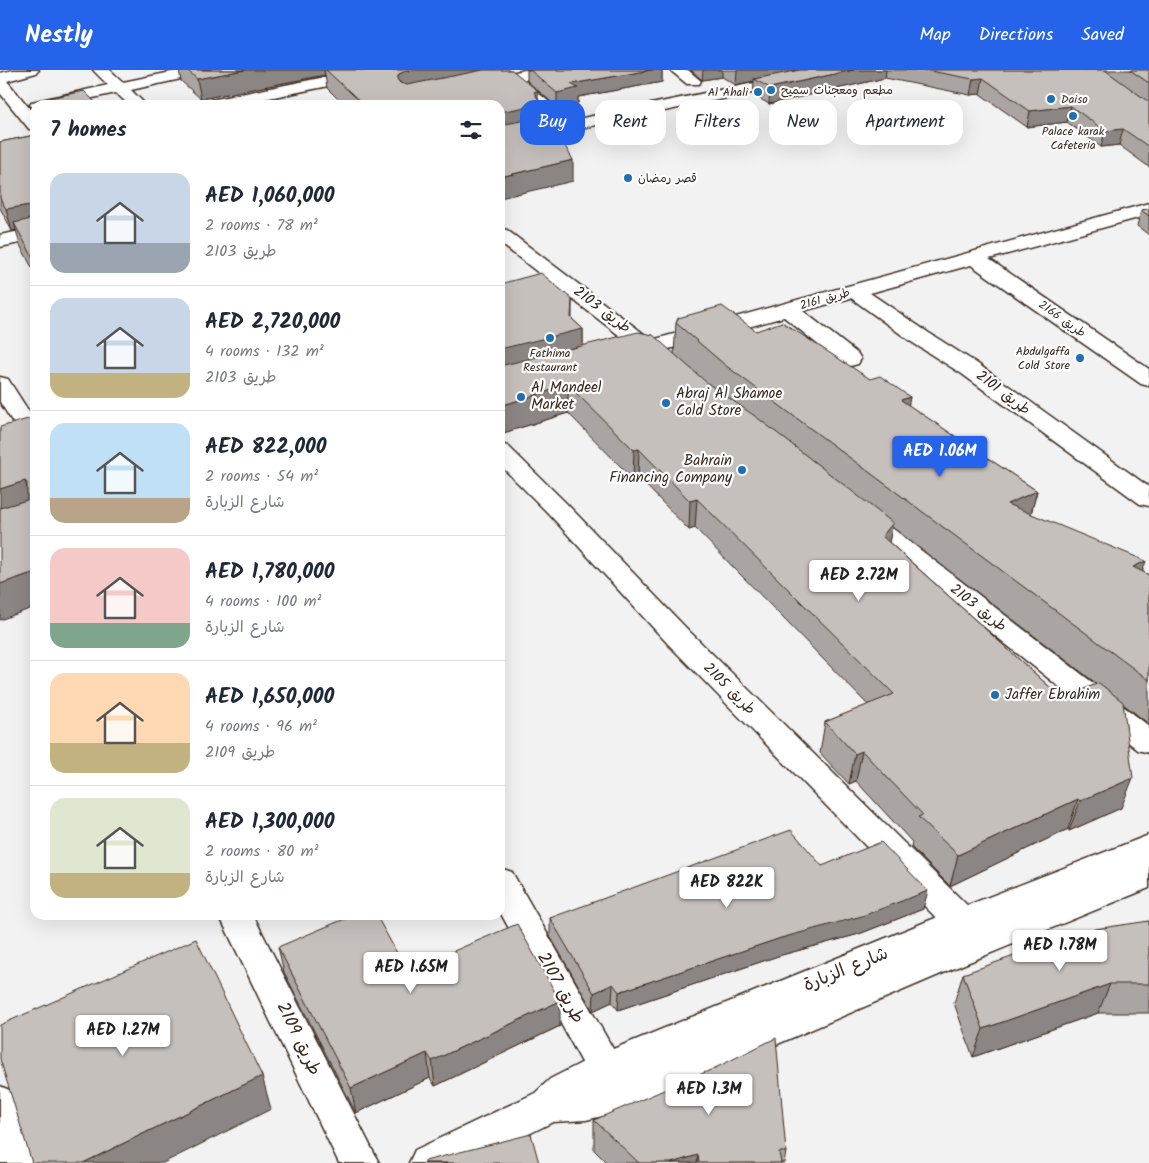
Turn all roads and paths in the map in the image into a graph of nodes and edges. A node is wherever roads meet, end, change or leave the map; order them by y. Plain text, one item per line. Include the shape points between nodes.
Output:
1 (32, 70) edge
2 (101, 70) edge
3 (203, 70) edge
4 (549, 70) edge
5 (678, 70) edge
6 (795, 70) edge
7 (839, 70) edge
8 (381, 73) edge
9 (507, 74) edge
10 (0, 78) edge
11 (693, 81) dead end
12 (0, 83) edge
13 (464, 87) edge
14 (120, 88) junction
15 (63, 100) edge
16 (133, 100) edge
17 (238, 100) edge
18 (537, 100) edge
19 (25, 108) edge
20 (585, 119) edge
21 (585, 119) edge
22 (520, 129) edge
23 (505, 131) edge
24 (520, 135) edge
25 (505, 139) edge
26 (1149, 209) edge
27 (30, 225) edge
28 (0, 231) edge
29 (30, 235) edge
30 (505, 238) edge
31 (0, 241) edge
32 (974, 258) junction
33 (854, 291) junction
34 (788, 310) junction
35 (651, 347) junction
36 (622, 355) edge
37 (850, 359) dead end
38 (679, 372) edge
39 (1149, 379) edge
40 (0, 384) edge
41 (30, 432) edge
42 (505, 456) edge
43 (1149, 500) edge
44 (840, 501) edge
45 (1149, 742) edge
46 (1149, 848) edge
47 (1149, 874) edge
48 (505, 889) edge
49 (238, 920) edge
50 (972, 932) junction
51 (612, 1082) junction
52 (0, 1104) edge
53 (17, 1163) edge
54 (359, 1163) edge
55 (429, 1163) edge

1 - 10 street
2 - 14 street
3 - 14 street
4 - 9 street
5 - 11 street
6 - 20 street
7 - 21 street
8 - 17 street
9 - 13 street
9 - 18 street
12 - 19 street
14 - 15 street
14 - 16 street
22 - 23 street
24 - 25 street
26 - 32 street, طريق 2161
27 - 28 street
29 - 31 street
30 - 35 street, طريق 2103
32 - 33 street, طريق 2161
32 - 39 street, طريق 2166
33 - 34 street, طريق 2161
33 - 43 street, طريق 2101 via 970,369
34 - 35 street, طريق 2161
34 - 37 street
35 - 36 street, طريق 2161
35 - 38 street, طريق 2103
40 - 41 street
42 - 50 street, طريق 2105 via 678,637
44 - 45 street, طريق 2103
46 - 50 street, شارع الزبارة
47 - 50 street, شارع الزبارة
48 - 51 street, طريق 2107
49 - 54 street, طريق 2109
50 - 51 street, شارع الزبارة via 811,1012
51 - 55 street, شارع الزبارة via 586,1103 549,1105
52 - 53 street

